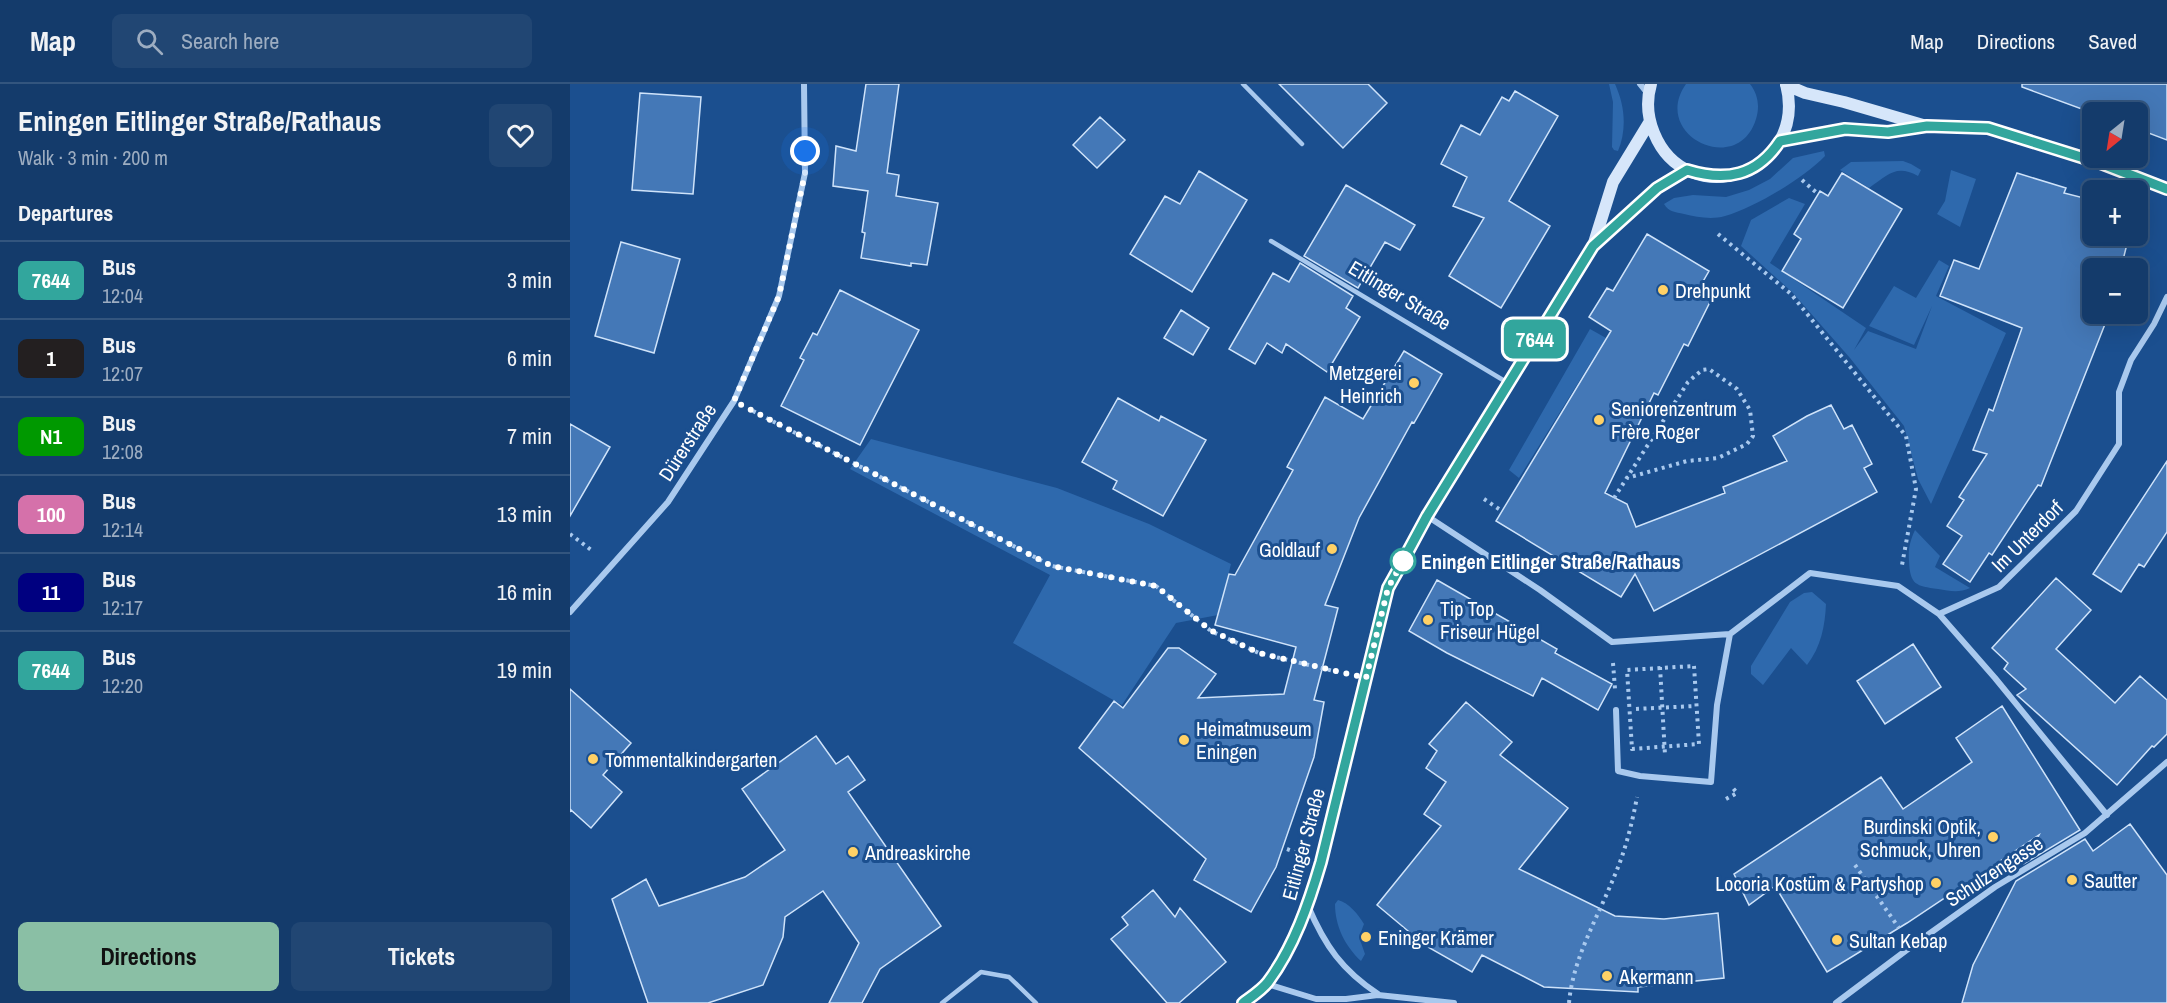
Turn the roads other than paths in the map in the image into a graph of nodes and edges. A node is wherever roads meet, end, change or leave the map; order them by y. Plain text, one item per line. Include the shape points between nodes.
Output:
1 (804, 84) edge
2 (1243, 84) edge
3 (1640, 84) edge
4 (1786, 84) edge
5 (1650, 89) edge
6 (1649, 123) junction
7 (1927, 126) junction
8 (1780, 141) junction
9 (1302, 144) dead end
10 (1687, 170) junction
11 (2167, 189) edge
12 (1271, 241) dead end
13 (1593, 246) junction
14 (2167, 297) edge
15 (1508, 383) junction
16 (1427, 516) junction
17 (570, 612) edge
18 (1939, 614) junction
19 (1730, 634) junction
20 (1617, 710) road end
21 (2167, 762) edge
22 (2108, 815) junction
23 (1308, 906) junction
24 (1267, 984) junction
25 (1378, 995) junction
26 (942, 1003) edge
27 (1036, 1003) edge
28 (1243, 1003) edge
29 (1455, 1003) edge
30 (1836, 1003) edge

1 - 17 street, Dürerstraße via 805,173 779,296 734,401 668,502
2 - 9 lane
3 - 5 street
4 - 7 main road via 1804,93
4 - 8 main road via 1788,120
5 - 6 main road
6 - 10 main road via 1669,157
6 - 13 main road, Eitlinger Straße via 1613,182
7 - 8 main road via 1888,132 1845,129
7 - 11 main road via 1988,128
8 - 10 main road via 1763,162 1746,172 1706,176
10 - 13 main road, Eitlinger Straße via 1657,188
12 - 15 lane, Eitlinger Straße
13 - 15 main road, Eitlinger Straße
14 - 18 street, Im Unterdorf via 2131,360 2119,392 2119,444 2076,511 2000,587
15 - 16 main road, Eitlinger Straße
16 - 19 street via 1612,642
16 - 23 main road, Eitlinger Straße via 1388,588
18 - 19 street via 1898,586 1810,573
18 - 22 street
19 - 20 street via 1717,705 1711,782 1618,771
21 - 22 street, Schulzengasse
22 - 30 street, Schulzengasse via 1995,887
23 - 24 main road, Eitlinger Straße
23 - 25 street via 1333,955
24 - 25 street via 1316,999
24 - 28 main road, Eitlinger Straße
25 - 29 street
26 - 27 lane via 981,972 1009,977

